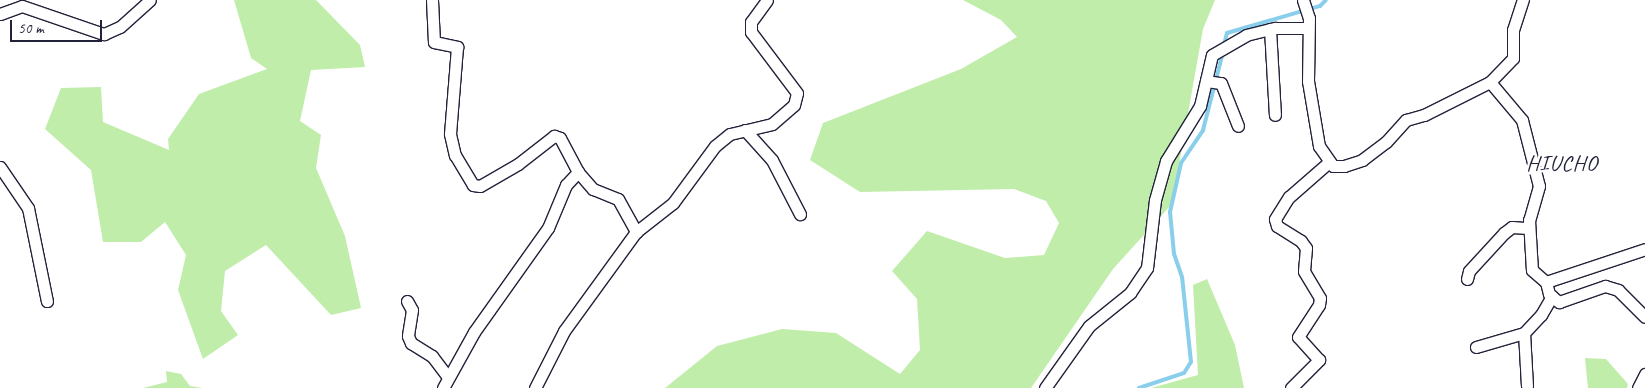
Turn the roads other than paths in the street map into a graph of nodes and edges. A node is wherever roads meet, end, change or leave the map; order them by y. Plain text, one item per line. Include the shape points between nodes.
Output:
1 (150, 0) edge
2 (432, 0) edge
3 (767, 0) edge
4 (1523, 0) edge
5 (1303, 1) edge
6 (0, 14) edge
7 (1309, 23) junction
8 (1270, 29) junction
9 (1207, 81) junction
10 (1490, 82) junction
11 (1275, 114) dead end
12 (1238, 126) dead end
13 (745, 130) junction
14 (1329, 162) junction
15 (0, 167) edge
16 (578, 172) junction
17 (800, 214) dead end
18 (1528, 228) junction
19 (636, 232) junction
20 (1645, 249) edge
21 (1467, 279) dead end
22 (1546, 282) junction
23 (1552, 296) junction
24 (47, 301) dead end
25 (407, 302) dead end
26 (1645, 317) edge
27 (1524, 334) junction
28 (1476, 347) dead end
29 (1645, 374) edge
30 (448, 377) junction
31 (1526, 386) dead end
32 (443, 388) edge
33 (535, 388) edge
34 (1045, 388) edge
35 (1291, 388) edge
36 (1638, 388) edge

1 - 6 street via 120,27 104,34 22,6
2 - 16 street via 434,42 457,47 450,134 455,155 473,185 480,186 518,164 554,136 560,138
3 - 13 street via 751,22 751,32 797,94 789,112 772,124
4 - 10 street via 1513,30 1513,58
5 - 7 street
7 - 8 street
7 - 14 street via 1308,81 1315,130 1319,146
8 - 9 street via 1246,35 1216,53
8 - 11 street
9 - 12 street via 1221,83
9 - 34 street via 1200,106 1166,161 1155,200 1147,268 1130,293 1089,326
10 - 14 street via 1424,115 1406,120 1386,142 1362,160 1344,166
10 - 18 street via 1522,120 1539,186
13 - 17 street via 772,160
13 - 19 street via 730,134 715,146 673,203
14 - 35 street via 1289,197 1276,219 1277,226 1301,241 1306,248 1304,271 1320,298 1298,337 1319,360
15 - 24 street via 28,208
16 - 19 street via 593,189 618,199
16 - 30 street via 566,185 548,228 474,332
18 - 21 street via 1512,227 1504,233 1469,271
18 - 22 street via 1532,270
19 - 33 street via 564,331
20 - 22 street
22 - 23 street
23 - 26 street via 1559,302 1606,286 1618,290
23 - 27 street
25 - 30 street via 412,310 408,336 411,343 432,356
27 - 28 street
27 - 31 street
29 - 36 street
30 - 32 street

